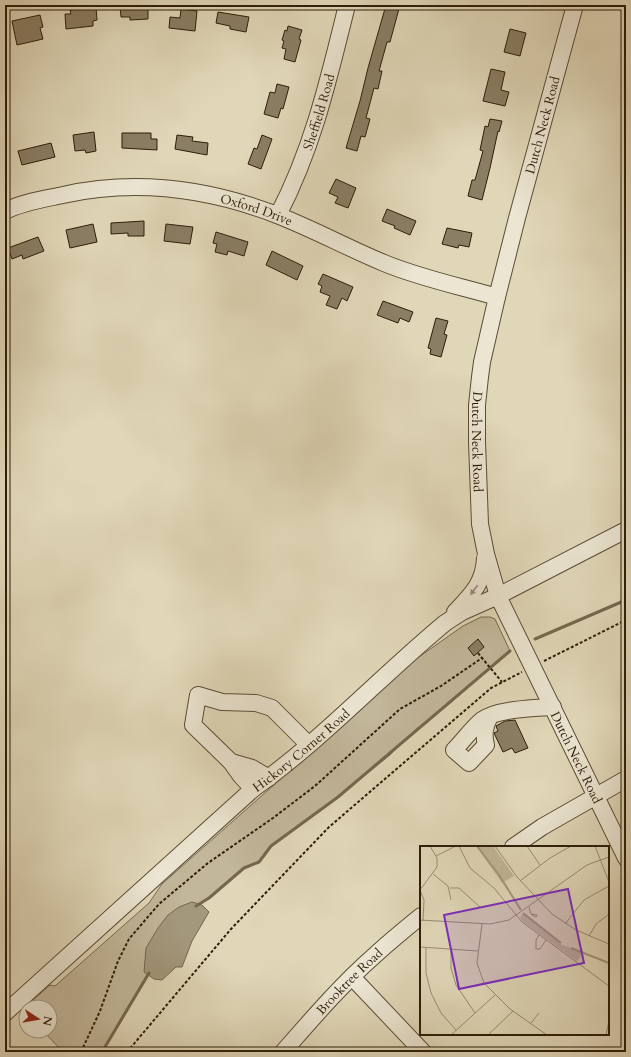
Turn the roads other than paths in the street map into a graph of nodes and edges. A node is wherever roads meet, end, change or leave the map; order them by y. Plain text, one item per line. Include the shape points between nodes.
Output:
1 (347, 5) edge
2 (575, 5) edge
3 (5, 211) edge
4 (278, 215) junction
5 (497, 297) junction
6 (626, 530) edge
7 (486, 554) junction
8 (498, 596) junction
9 (444, 623) junction
10 (553, 707) junction
11 (490, 716) dead end
12 (308, 744) junction
13 (231, 762) junction
14 (269, 778) junction
15 (626, 779) edge
16 (253, 789) junction
17 (596, 797) junction
18 (514, 846) edge
19 (626, 858) edge
20 (420, 917) edge
21 (352, 977) junction
22 (5, 1013) edge
23 (283, 1052) edge
24 (423, 1052) edge

1 - 4 street, Sheffield Road via 314,131 295,181
2 - 5 street, Dutch Neck Road
3 - 4 street, Oxford Drive via 34,202 97,189 152,187 215,196
4 - 5 street, Oxford Drive via 408,272
5 - 7 street, Dutch Neck Road via 482,362 477,405 480,524
6 - 8 street, Hickory Corner Road
7 - 8 street, Dutch Neck Road
7 -> 9 street via 481,580
8 - 9 street, Hickory Corner Road
8 - 10 street, Dutch Neck Road
9 - 12 street, Hickory Corner Road
10 - 11 street via 520,709
10 - 17 street, Dutch Neck Road
12 - 13 street via 272,708 256,703 222,702 198,695 193,725
12 - 14 street, Hickory Corner Road
13 - 14 street via 252,768
13 - 16 street
14 - 16 street, Hickory Corner Road
15 - 17 street
16 - 22 street, Hickory Corner Road
17 - 18 street via 542,827
17 - 19 street, Dutch Neck Road
20 - 21 street, Brooktree Road
21 - 23 street, Brooktree Road
21 - 24 street

